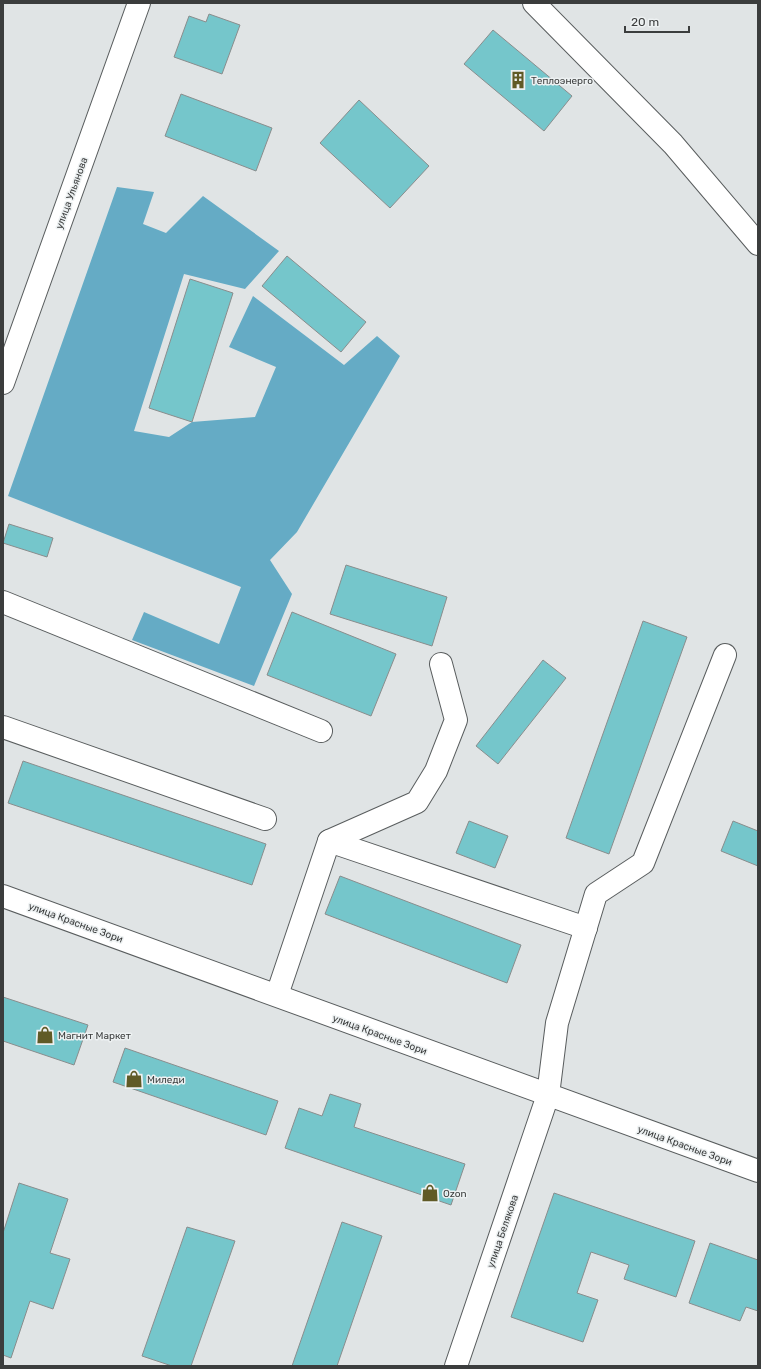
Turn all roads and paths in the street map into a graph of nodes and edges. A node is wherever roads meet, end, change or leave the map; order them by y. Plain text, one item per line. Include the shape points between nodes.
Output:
1 (139, 3) edge
2 (534, 3) edge
3 (758, 244) edge
4 (3, 383) edge
5 (3, 602) edge
6 (725, 655) dead end
7 (441, 664) dead end
8 (3, 727) edge
9 (321, 732) dead end
10 (265, 819) dead end
11 (329, 841) junction
12 (3, 896) edge
13 (586, 928) junction
14 (277, 996) junction
15 (548, 1095) junction
16 (758, 1171) edge
17 (456, 1366) edge

1 - 4 main road, улица Ульянова
2 - 3 main road via 673,144
5 - 9 main road
6 - 13 main road, улица Белякова via 644,863 596,894
7 - 11 main road via 456,720 436,771 417,802
8 - 10 main road
11 - 13 main road
11 - 14 main road
12 - 14 main road, улица Красные Зори
13 - 15 main road, улица Белякова via 557,1023
14 - 15 main road, улица Красные Зори
15 - 16 main road, улица Красные Зори
15 - 17 main road, улица Белякова

